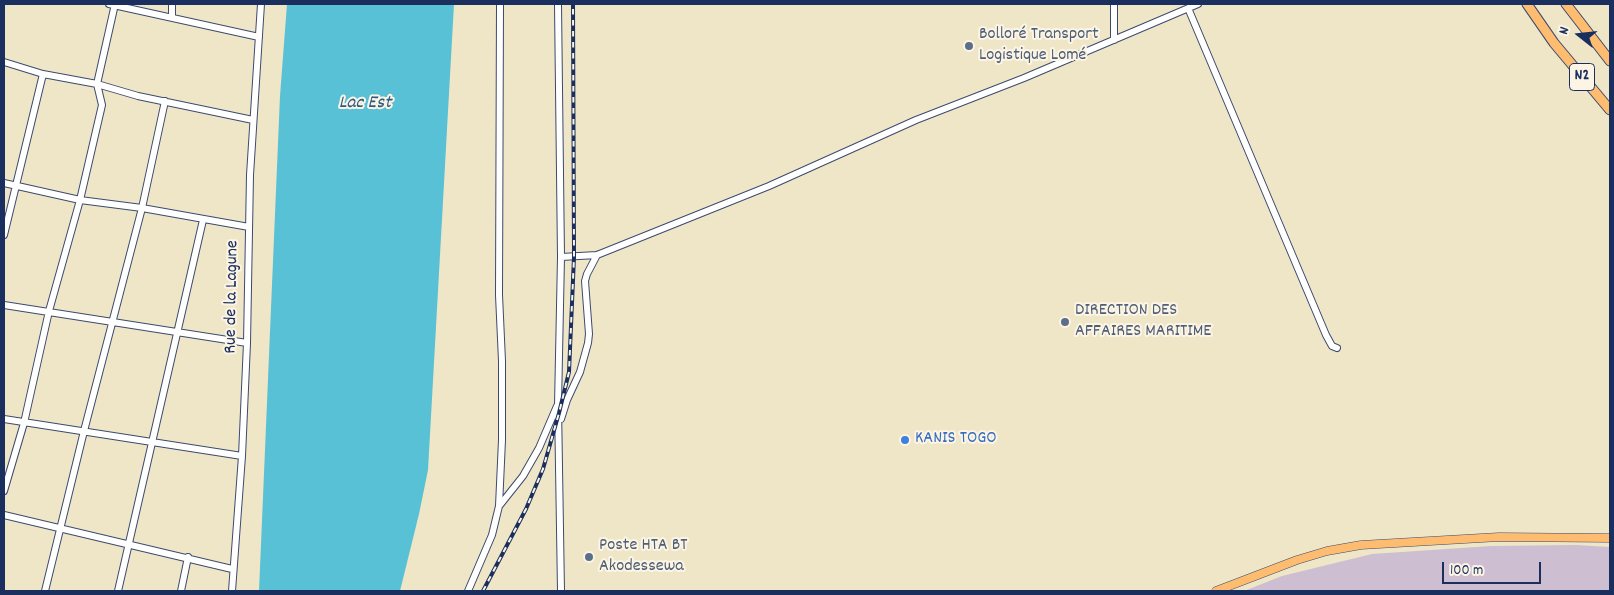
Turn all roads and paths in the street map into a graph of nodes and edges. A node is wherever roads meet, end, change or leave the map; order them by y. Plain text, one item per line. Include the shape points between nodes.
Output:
1 (113, 4) edge
2 (172, 4) edge
3 (260, 4) edge
4 (500, 4) edge
5 (558, 4) edge
6 (1114, 4) edge
7 (1198, 4) edge
8 (1527, 4) edge
9 (1566, 4) edge
10 (1188, 8) junction
11 (172, 17) junction
12 (259, 37) junction
13 (1114, 40) junction
14 (1610, 61) edge
15 (4, 62) edge
16 (43, 74) junction
17 (97, 84) junction
18 (165, 101) junction
19 (1610, 110) edge
20 (252, 120) junction
21 (4, 183) edge
22 (17, 186) junction
23 (80, 200) junction
24 (142, 208) junction
25 (203, 220) junction
26 (249, 228) junction
27 (4, 235) edge
28 (597, 255) junction
29 (561, 257) junction
30 (4, 305) edge
31 (49, 311) junction
32 (113, 321) junction
33 (178, 331) junction
34 (247, 343) junction
35 (1338, 348) dead end
36 (558, 405) junction
37 (4, 419) edge
38 (24, 423) junction
39 (559, 425) junction
40 (84, 431) junction
41 (153, 442) junction
42 (242, 456) junction
43 (4, 490) edge
44 (499, 506) junction
45 (4, 515) edge
46 (61, 528) junction
47 (1610, 538) edge
48 (129, 544) junction
49 (188, 558) junction
50 (232, 569) junction
51 (45, 591) edge
52 (118, 591) edge
53 (182, 591) edge
54 (232, 591) edge
55 (468, 591) edge
56 (561, 591) edge
57 (1216, 591) edge

1 - 11 street
1 - 17 street
2 - 11 street
3 - 12 street, Rue de la Lagune
4 - 44 street via 502,440
5 - 29 street
6 - 13 street
7 - 10 street
8 - 19 highway, N2 via 1554,43
9 - 14 highway, N2
10 - 13 street
10 - 35 street via 1326,335 1332,346
11 - 12 street
12 - 20 street, Rue de la Lagune
13 - 28 street
15 - 16 street
16 - 17 street
16 - 22 street
17 - 18 street
17 - 23 street via 102,105
18 - 20 street
18 - 24 street
20 - 26 street, Rue de la Lagune
21 - 22 street
22 - 23 street
22 - 27 street
23 - 24 street
23 - 31 street
24 - 25 street
24 - 32 street
25 - 26 street
25 - 33 street
26 - 34 street, Rue de la Lagune
28 - 29 street
28 - 39 street via 585,281 588,342
29 - 36 street
30 - 31 street
31 - 32 street
31 - 38 street
32 - 33 street
32 - 40 street
33 - 34 street
33 - 41 street
34 - 42 street, Rue de la Lagune
36 - 39 street
36 - 44 street via 523,476
37 - 38 street
38 - 40 street
38 - 43 street
39 - 56 street
40 - 41 street
40 - 46 street
41 - 42 street
41 - 48 street
42 - 50 street, Rue de la Lagune
44 - 55 street via 492,535
45 - 46 street
46 - 48 street
46 - 51 street
47 - 57 main road via 1499,537 1361,545 1297,560
48 - 49 street
48 - 52 street
49 - 50 street
49 - 53 street
50 - 54 street, Rue de la Lagune

